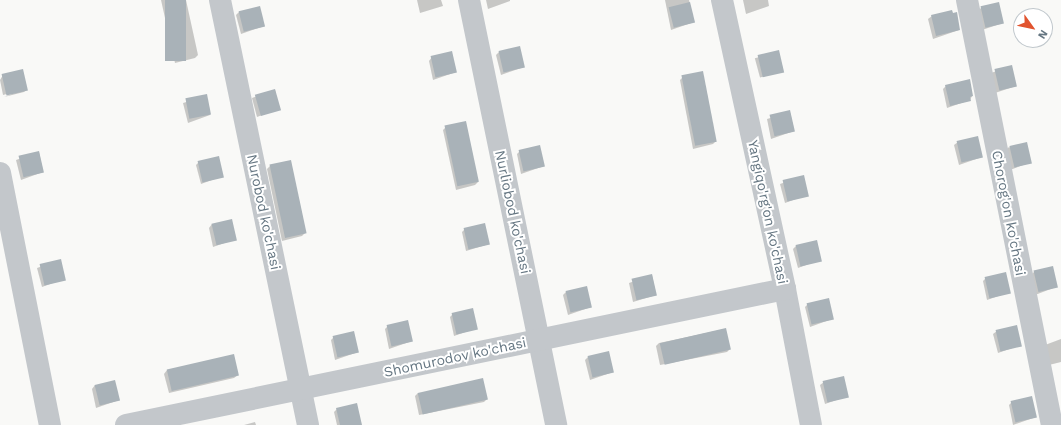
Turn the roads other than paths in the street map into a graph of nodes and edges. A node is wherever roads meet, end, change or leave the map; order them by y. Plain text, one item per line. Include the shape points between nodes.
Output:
1 (220, 0) edge
2 (469, 0) edge
3 (722, 0) edge
4 (967, 0) edge
5 (0, 173) edge
6 (785, 289) junction
7 (539, 339) junction
8 (301, 390) junction
9 (50, 425) edge
10 (126, 425) edge
11 (308, 425) edge
12 (556, 425) edge
13 (811, 425) edge
14 (1052, 425) edge

1 - 8 street, Nurobod ko'chasi
2 - 7 street, Nurliobod ko'chasi
3 - 6 street, Yangiqo'rg'on ko'chasi
4 - 14 street, Chorog'on ko'chasi
5 - 9 street
6 - 7 street, Shomurodov ko'chasi
6 - 13 street, Yangiqo'rg'on ko'chasi
7 - 8 street, Shomurodov ko'chasi
7 - 12 street, Nurliobod ko'chasi
8 - 10 street, Shomurodov ko'chasi
8 - 11 street, Nurobod ko'chasi

